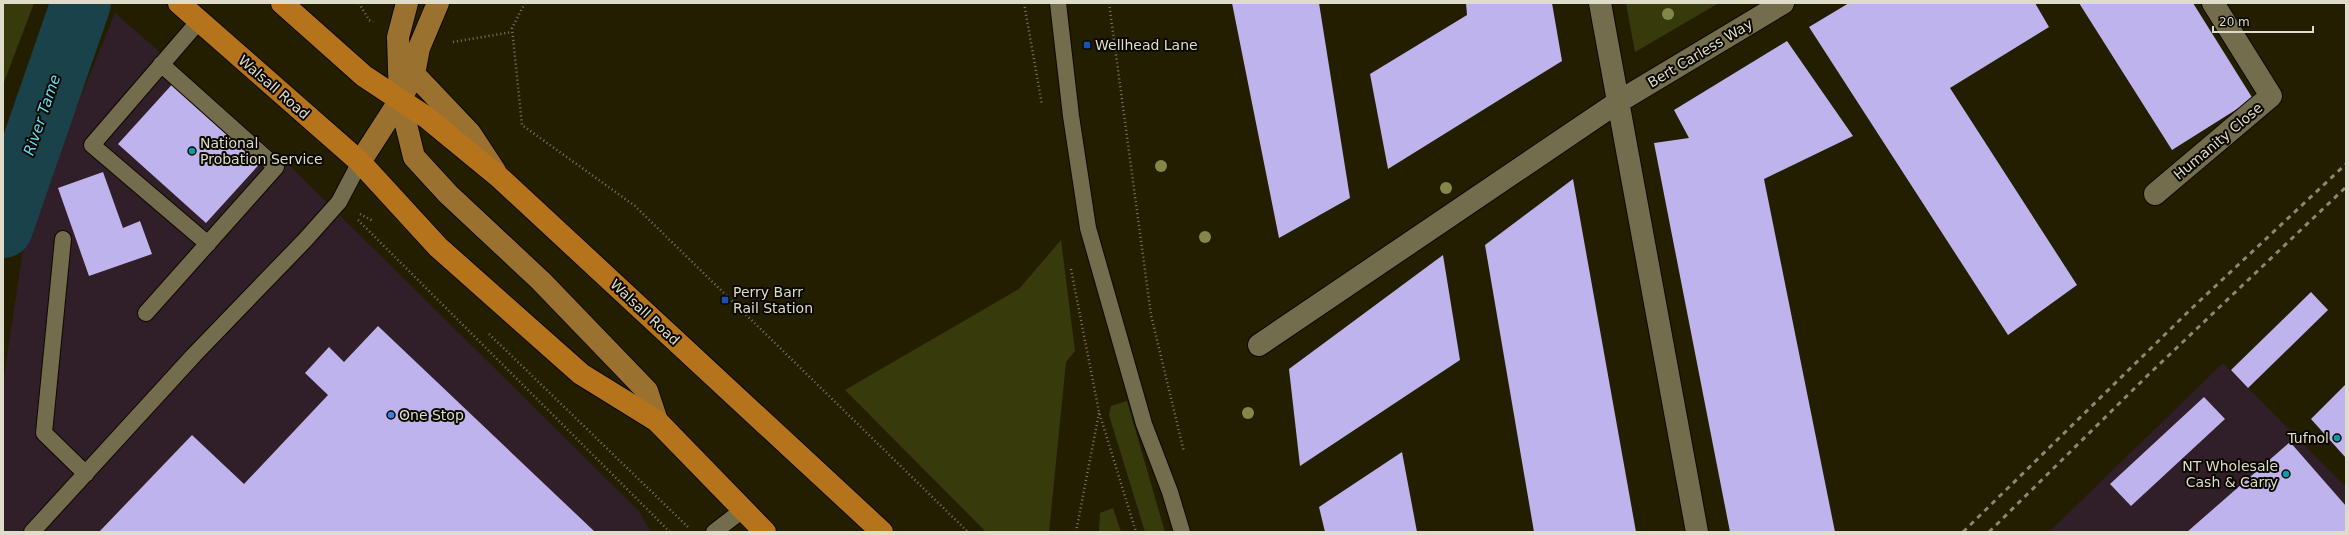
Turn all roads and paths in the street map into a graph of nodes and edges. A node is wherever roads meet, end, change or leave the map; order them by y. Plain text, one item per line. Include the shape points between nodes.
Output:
1 (179, 3) edge
2 (282, 3) edge
3 (406, 3) edge
4 (438, 3) edge
5 (525, 3) edge
6 (1058, 3) edge
7 (1109, 3) edge
8 (1600, 3) edge
9 (1783, 3) edge
10 (2214, 3) edge
11 (199, 21) junction
12 (162, 64) junction
13 (414, 74) junction
14 (400, 100) junction
15 (1618, 102) junction
16 (360, 162) junction
17 (499, 177) junction
18 (2155, 194) dead end
19 (339, 202) junction
20 (379, 227) dead end
21 (63, 239) dead end
22 (208, 244) junction
23 (146, 313) dead end
24 (488, 332) dead end
25 (1259, 345) dead end
26 (1099, 412) dead end
27 (657, 421) junction
28 (1185, 454) dead end
29 (86, 474) junction
30 (744, 509) junction
31 (32, 532) edge
32 (670, 532) edge
33 (693, 532) edge
34 (714, 532) edge
35 (765, 532) edge
36 (882, 532) edge
37 (968, 532) edge
38 (1076, 532) edge
39 (1182, 532) edge
40 (1697, 532) edge

1 - 11 highway, Walsall Road
2 - 14 highway, Walsall Road via 364,76
3 - 14 main road via 398,37
4 - 13 main road via 419,48
5 - 37 path via 512,28 522,125 635,206
6 - 39 lane via 1071,116 1088,228 1144,424
7 - 28 path via 1151,315
8 - 15 street
9 - 15 street, Bert Carless Way
10 - 18 street, Humanity Close via 2271,96
11 - 12 lane
11 - 16 highway, Walsall Road
12 - 22 lane via 276,168
12 - 22 lane via 92,145
13 - 14 main road
13 - 17 main road via 470,133
14 - 16 main road
14 - 17 highway, Walsall Road via 426,117
14 - 27 main road, Walsall Road via 414,157 448,194 541,281 647,391
15 - 25 street, Bert Carless Way
15 - 40 street
16 - 19 lane
16 - 27 highway, Walsall Road via 438,247 581,374
17 - 36 highway, Walsall Road
19 - 20 path via 374,221
19 - 29 lane
19 - 32 path
21 - 29 lane via 44,433
22 - 23 lane
24 - 33 path
26 - 38 path
27 - 30 highway, Walsall Road
29 - 31 lane
30 - 34 lane
30 - 35 highway, Walsall Road

